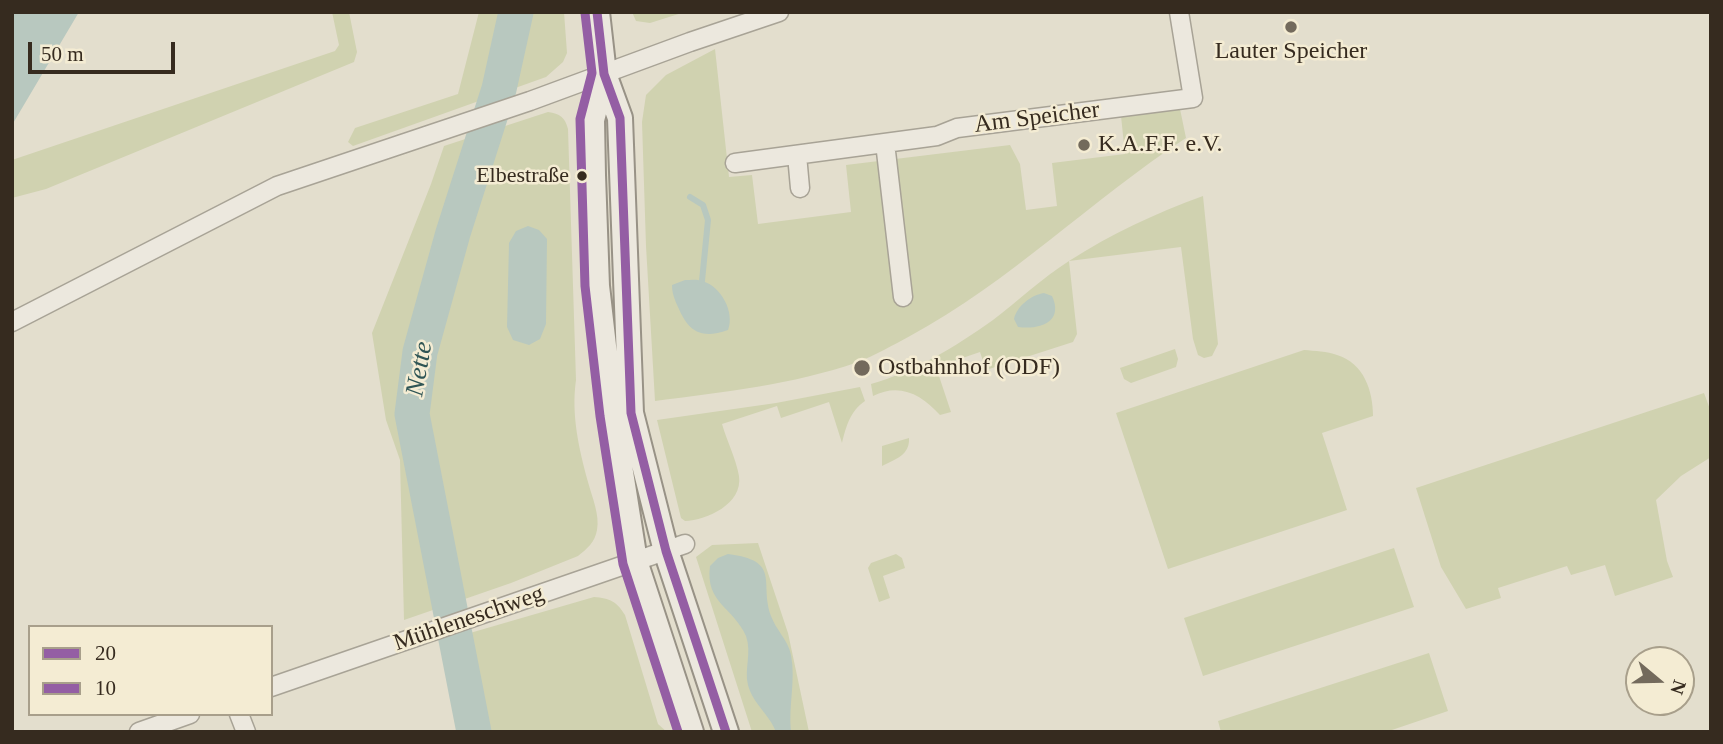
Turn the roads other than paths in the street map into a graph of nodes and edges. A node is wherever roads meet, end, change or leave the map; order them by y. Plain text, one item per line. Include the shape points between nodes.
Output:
1 (597, 12) edge
2 (779, 12) edge
3 (1179, 12) edge
4 (604, 74) junction
5 (885, 143) junction
6 (797, 155) junction
7 (734, 163) dead end
8 (800, 188) dead end
9 (903, 297) dead end
10 (12, 322) edge
11 (675, 547) junction
12 (635, 561) junction
13 (273, 686) edge
14 (184, 716) edge
15 (139, 732) edge
16 (691, 732) edge
17 (726, 732) edge

1 - 4 main road
2 - 4 street
3 - 5 street, Am Speicher via 1193,97 957,128 937,136
4 - 10 street via 277,186
4 - 11 main road via 620,118 631,413
4 - 12 main road via 592,120 597,286
5 - 6 street, Am Speicher
5 - 9 street
6 - 7 street, Am Speicher
6 - 8 street
11 - 12 street, Mühleneschweg
11 - 17 main road
12 - 13 street, Mühleneschweg
12 - 16 main road
14 - 15 street

